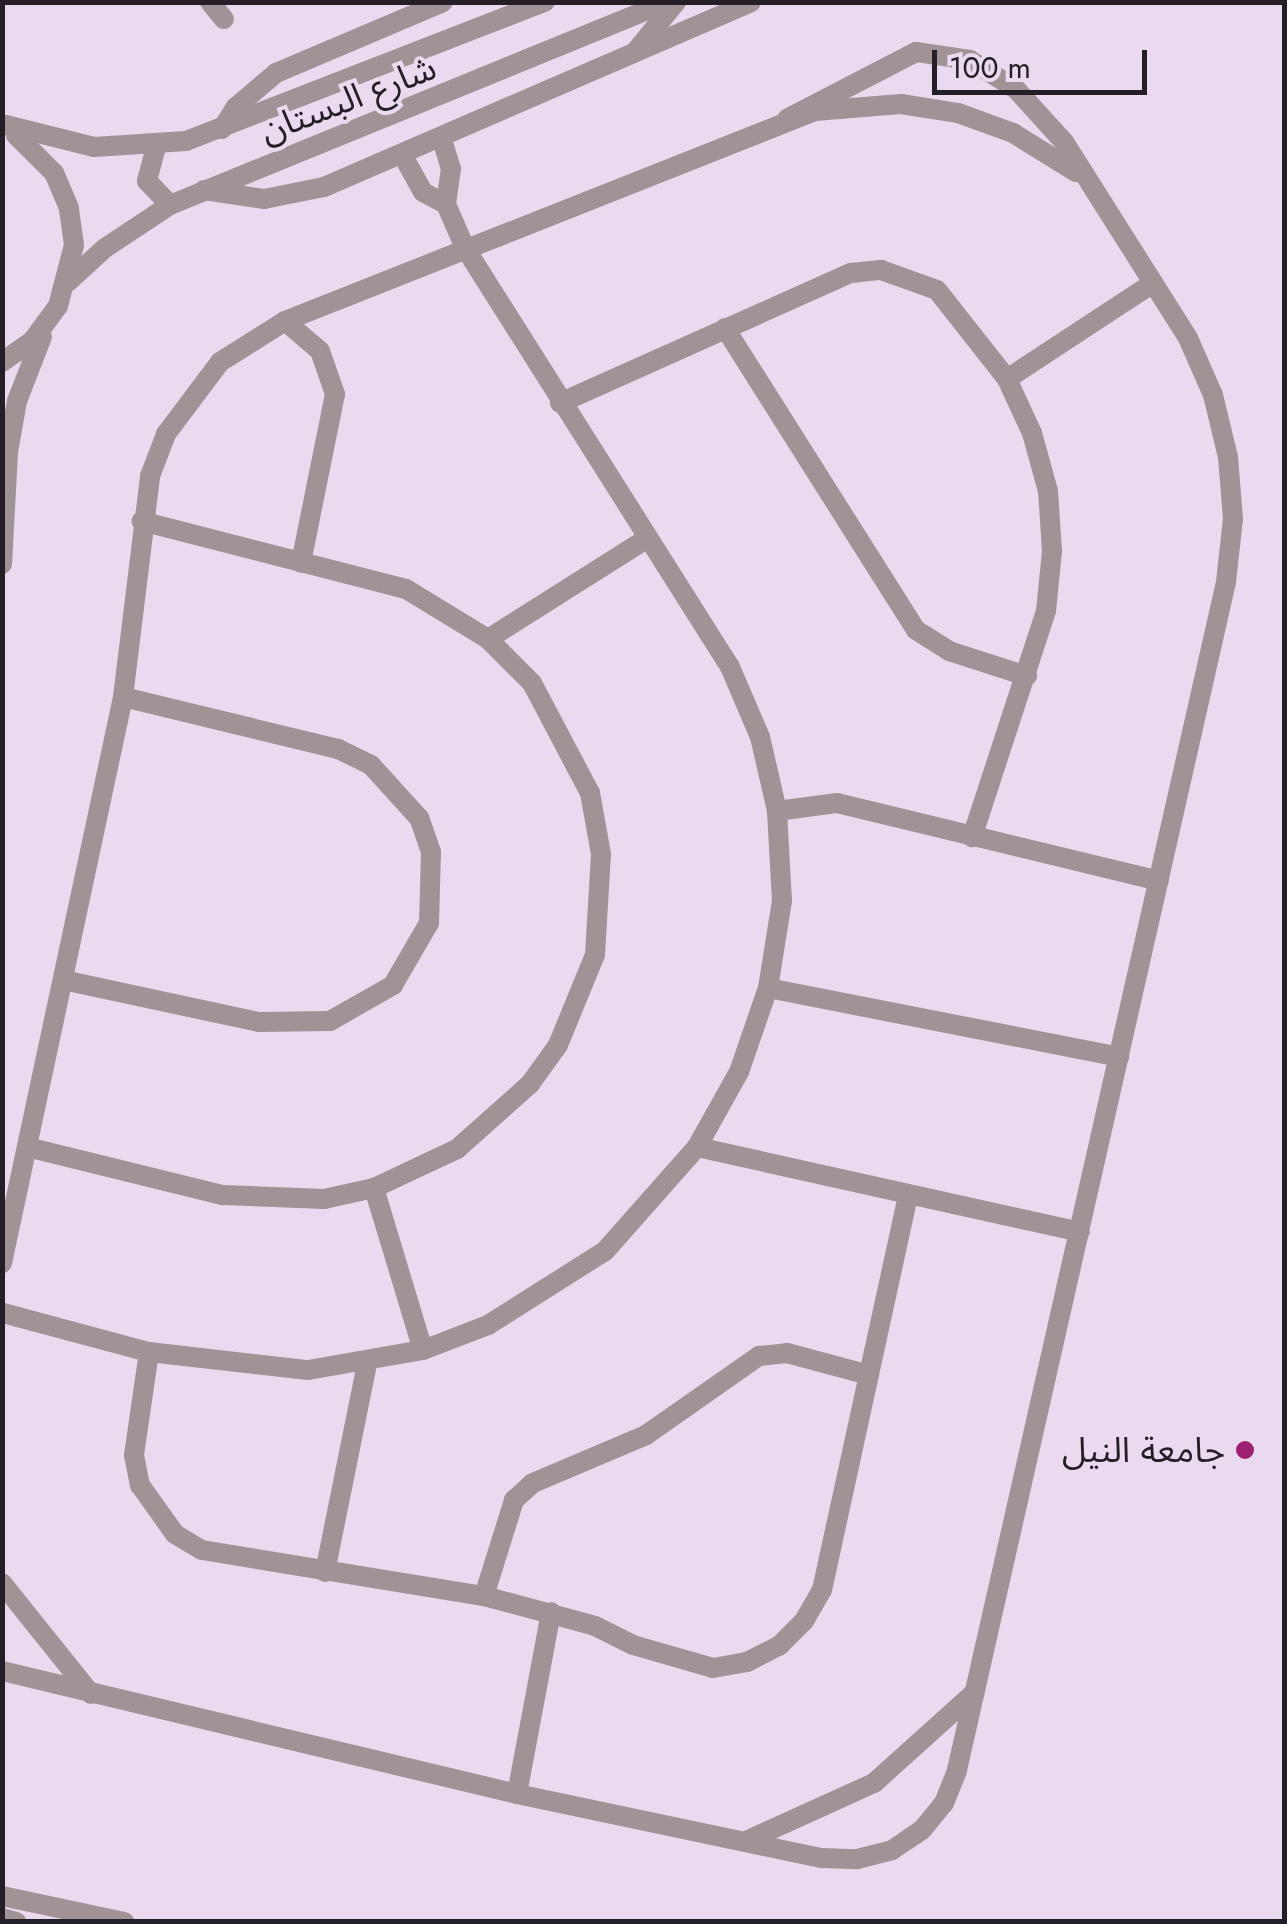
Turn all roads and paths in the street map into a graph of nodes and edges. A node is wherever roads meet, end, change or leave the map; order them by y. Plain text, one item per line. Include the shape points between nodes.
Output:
1 (443, 2) edge
2 (545, 2) edge
3 (668, 2) edge
4 (676, 2) edge
5 (751, 2) edge
6 (630, 58) junction
7 (787, 119) junction
8 (2, 125) edge
9 (222, 129) junction
10 (442, 139) junction
11 (156, 146) junction
12 (403, 156) junction
13 (1085, 180) junction
14 (203, 190) junction
15 (446, 204) junction
16 (170, 206) junction
17 (465, 248) junction
18 (68, 282) junction
19 (1153, 284) junction
20 (58, 306) junction
21 (285, 321) junction
22 (725, 328) junction
23 (2, 362) edge
24 (1006, 378) junction
25 (560, 403) junction
26 (5, 450) edge
27 (142, 521) junction
28 (648, 538) junction
29 (301, 563) junction
30 (2, 564) edge
31 (488, 639) junction
32 (1027, 676) junction
33 (122, 697) junction
34 (777, 811) junction
35 (972, 836) junction
36 (1159, 881) junction
37 (63, 980) junction
38 (768, 988) junction
39 (1119, 1057) junction
40 (27, 1147) junction
41 (697, 1148) junction
42 (374, 1188) junction
43 (908, 1194) junction
44 (1080, 1232) junction
45 (2, 1263) edge
46 (3, 1312) edge
47 (423, 1350) junction
48 (149, 1352) junction
49 (367, 1363) junction
50 (869, 1375) junction
51 (324, 1572) junction
52 (2, 1583) edge
53 (484, 1596) junction
54 (551, 1612) junction
55 (2, 1671) edge
56 (975, 1691) junction
57 (91, 1694) junction
58 (518, 1794) junction
59 (745, 1842) junction
60 (2, 1896) edge
61 (2, 1918) edge
62 (16, 1922) edge
63 (124, 1922) edge

1 - 9 street via 276,72 245,97
2 - 9 street, شارع البستان
3 - 14 street, شارع البستان
4 - 6 street
5 - 6 street
6 - 10 street
7 - 13 street via 872,104 958,113 1038,146
7 - 13 street via 898,56 953,54 1016,89 1064,142
7 - 17 street
8 - 11 street, شارع البستان via 89,147
8 - 18 street via 30,144 54,173 69,208 74,245
9 - 11 street, شارع البستان
10 - 12 street
10 - 15 street via 451,169
11 - 16 street via 147,181
12 - 14 street via 284,197
12 - 15 street via 423,192
13 - 19 street
14 - 16 street, شارع البستان
15 - 17 street
16 - 18 street, شارع البستان via 105,248
17 - 21 street
17 - 25 street
18 - 20 street
19 - 24 street
19 - 36 street via 1188,338 1213,396 1228,456 1232,519 1226,582
20 - 23 street via 33,340
20 - 26 street via 17,401
21 - 27 street via 220,362 190,396 166,434
21 - 29 street via 320,351 335,394
22 - 24 street via 851,273 881,270 936,290
22 - 25 street
22 - 32 street via 916,630 948,652
24 - 32 street via 1032,433 1048,491 1046,611
25 - 28 street
26 - 30 street
27 - 29 street
27 - 33 street
28 - 31 street
28 - 34 street via 730,668 760,737
29 - 31 street via 406,589
31 - 42 street via 541,696 590,793 602,854 595,954 558,1044 530,1084 458,1149
32 - 35 street
33 - 37 street
33 - 37 street via 338,750 371,765 398,788 425,835 435,888 429,923 393,985 330,1021 259,1022
34 - 35 street via 837,804
34 - 38 street via 782,901
35 - 36 street
36 - 39 street
37 - 40 street
38 - 39 street
38 - 41 street via 739,1072
39 - 44 street
40 - 42 street via 240,1197 324,1198
40 - 45 street
41 - 43 street
41 - 47 street via 654,1202 551,1291
42 - 47 street
43 - 44 street
43 - 50 street
44 - 56 street
46 - 48 street
47 - 49 street
48 - 49 street via 308,1370
48 - 51 street via 134,1455 154,1512 202,1550
49 - 51 street
50 - 53 street via 786,1353 759,1356 646,1435 533,1484 514,1500
50 - 54 street via 822,1590 779,1646 747,1662 712,1668
51 - 53 street
52 - 57 street
53 - 54 street
54 - 58 street
55 - 57 street
56 - 59 street via 874,1783
56 - 59 street via 944,1803 922,1830 892,1850 858,1859
57 - 58 street
58 - 59 street
60 - 63 street
61 - 62 street

